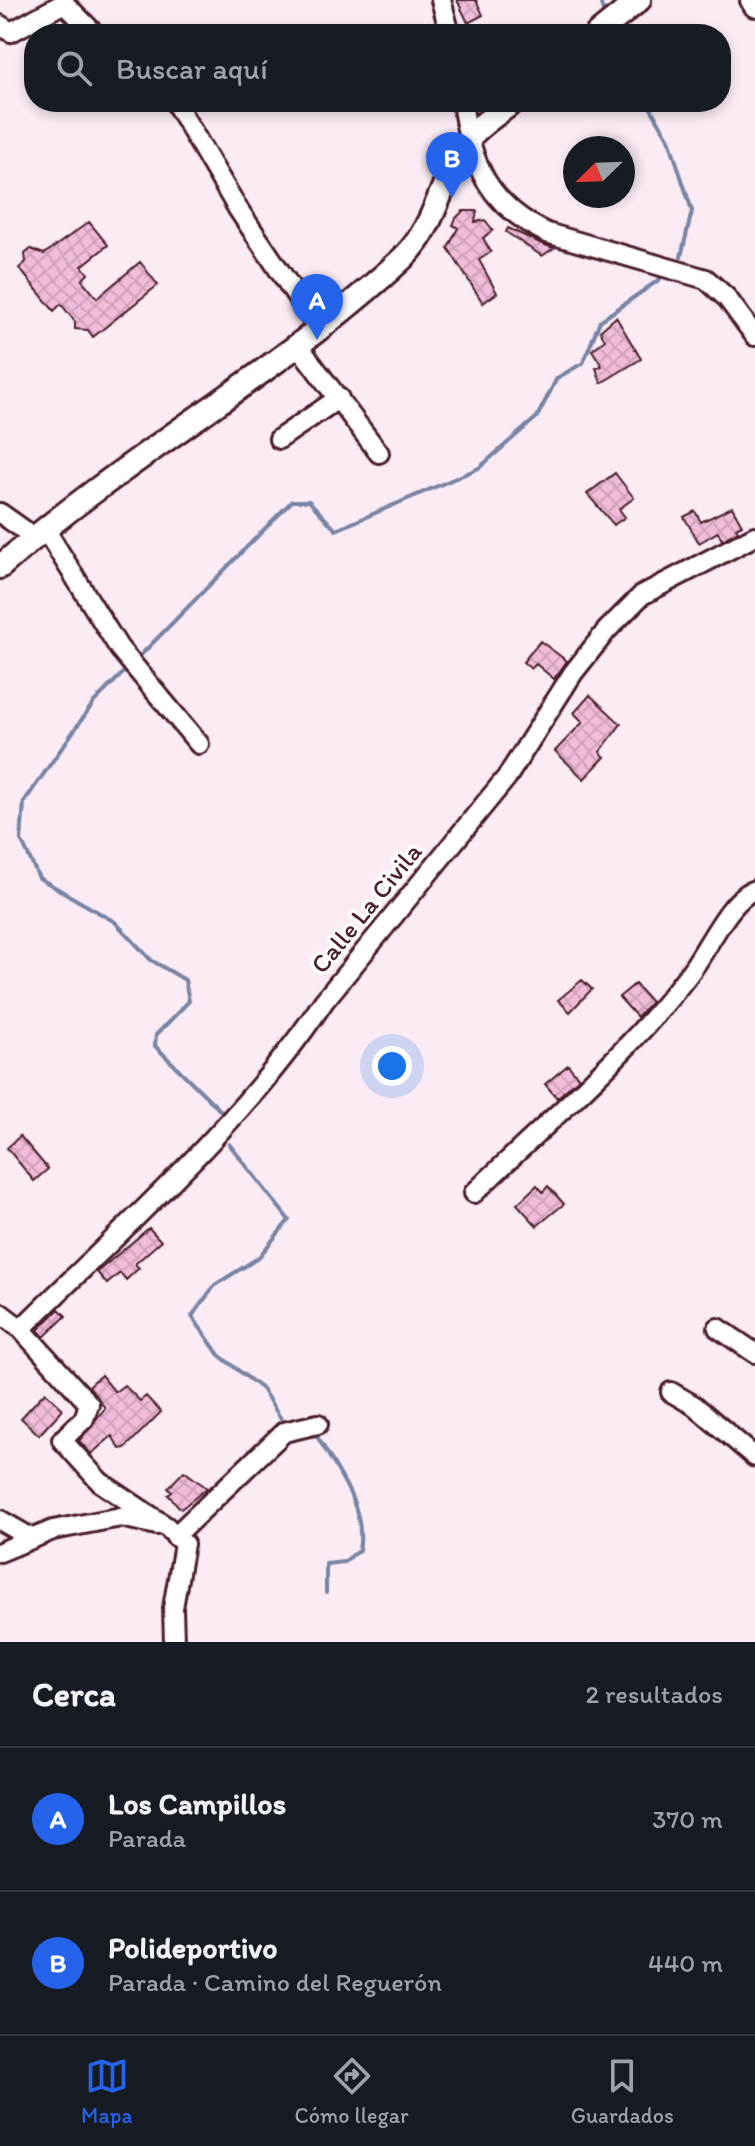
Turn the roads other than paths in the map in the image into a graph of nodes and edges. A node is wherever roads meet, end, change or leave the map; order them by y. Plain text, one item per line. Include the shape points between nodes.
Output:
1 (441, 0) edge
2 (639, 0) edge
3 (26, 24) edge
4 (85, 24) edge
5 (447, 24) edge
6 (609, 24) edge
7 (0, 25) edge
8 (24, 25) edge
9 (181, 112) edge
10 (463, 112) edge
11 (501, 112) edge
12 (467, 139) junction
13 (318, 328) junction
14 (755, 336) edge
15 (297, 344) junction
16 (339, 398) junction
17 (279, 439) dead end
18 (379, 453) dead end
19 (0, 513) edge
20 (40, 533) junction
21 (755, 536) edge
22 (0, 567) edge
23 (199, 744) dead end
24 (755, 890) edge
25 (474, 1193) dead end
26 (8, 1324) edge
27 (718, 1328) dead end
28 (755, 1353) edge
29 (671, 1392) dead end
30 (318, 1424) dead end
31 (755, 1457) edge
32 (0, 1520) edge
33 (171, 1532) junction
34 (31, 1538) junction
35 (0, 1552) edge
36 (174, 1642) edge

1 - 5 street
2 - 6 main road
3 - 4 street via 64,3
7 - 8 street via 11,32
9 - 13 street
10 - 12 street
11 - 12 main road
12 - 13 main road via 422,237
12 - 14 street via 497,199 529,224 585,246 706,279
13 - 15 main road
15 - 16 street
15 - 20 main road
16 - 17 street
16 - 18 street
19 - 20 street
20 - 22 main road
20 - 23 street via 119,648
21 - 26 street, Calle La Civila via 642,595 607,630 507,777 324,1001 300,1038 194,1158
24 - 25 street via 737,902 689,975 610,1067
26 - 33 street via 89,1404 84,1419 62,1440 100,1482
27 - 28 street
29 - 31 street
30 - 33 street via 284,1432
32 - 34 street
33 - 34 street via 121,1517
33 - 36 street via 184,1544 173,1608
34 - 35 street

